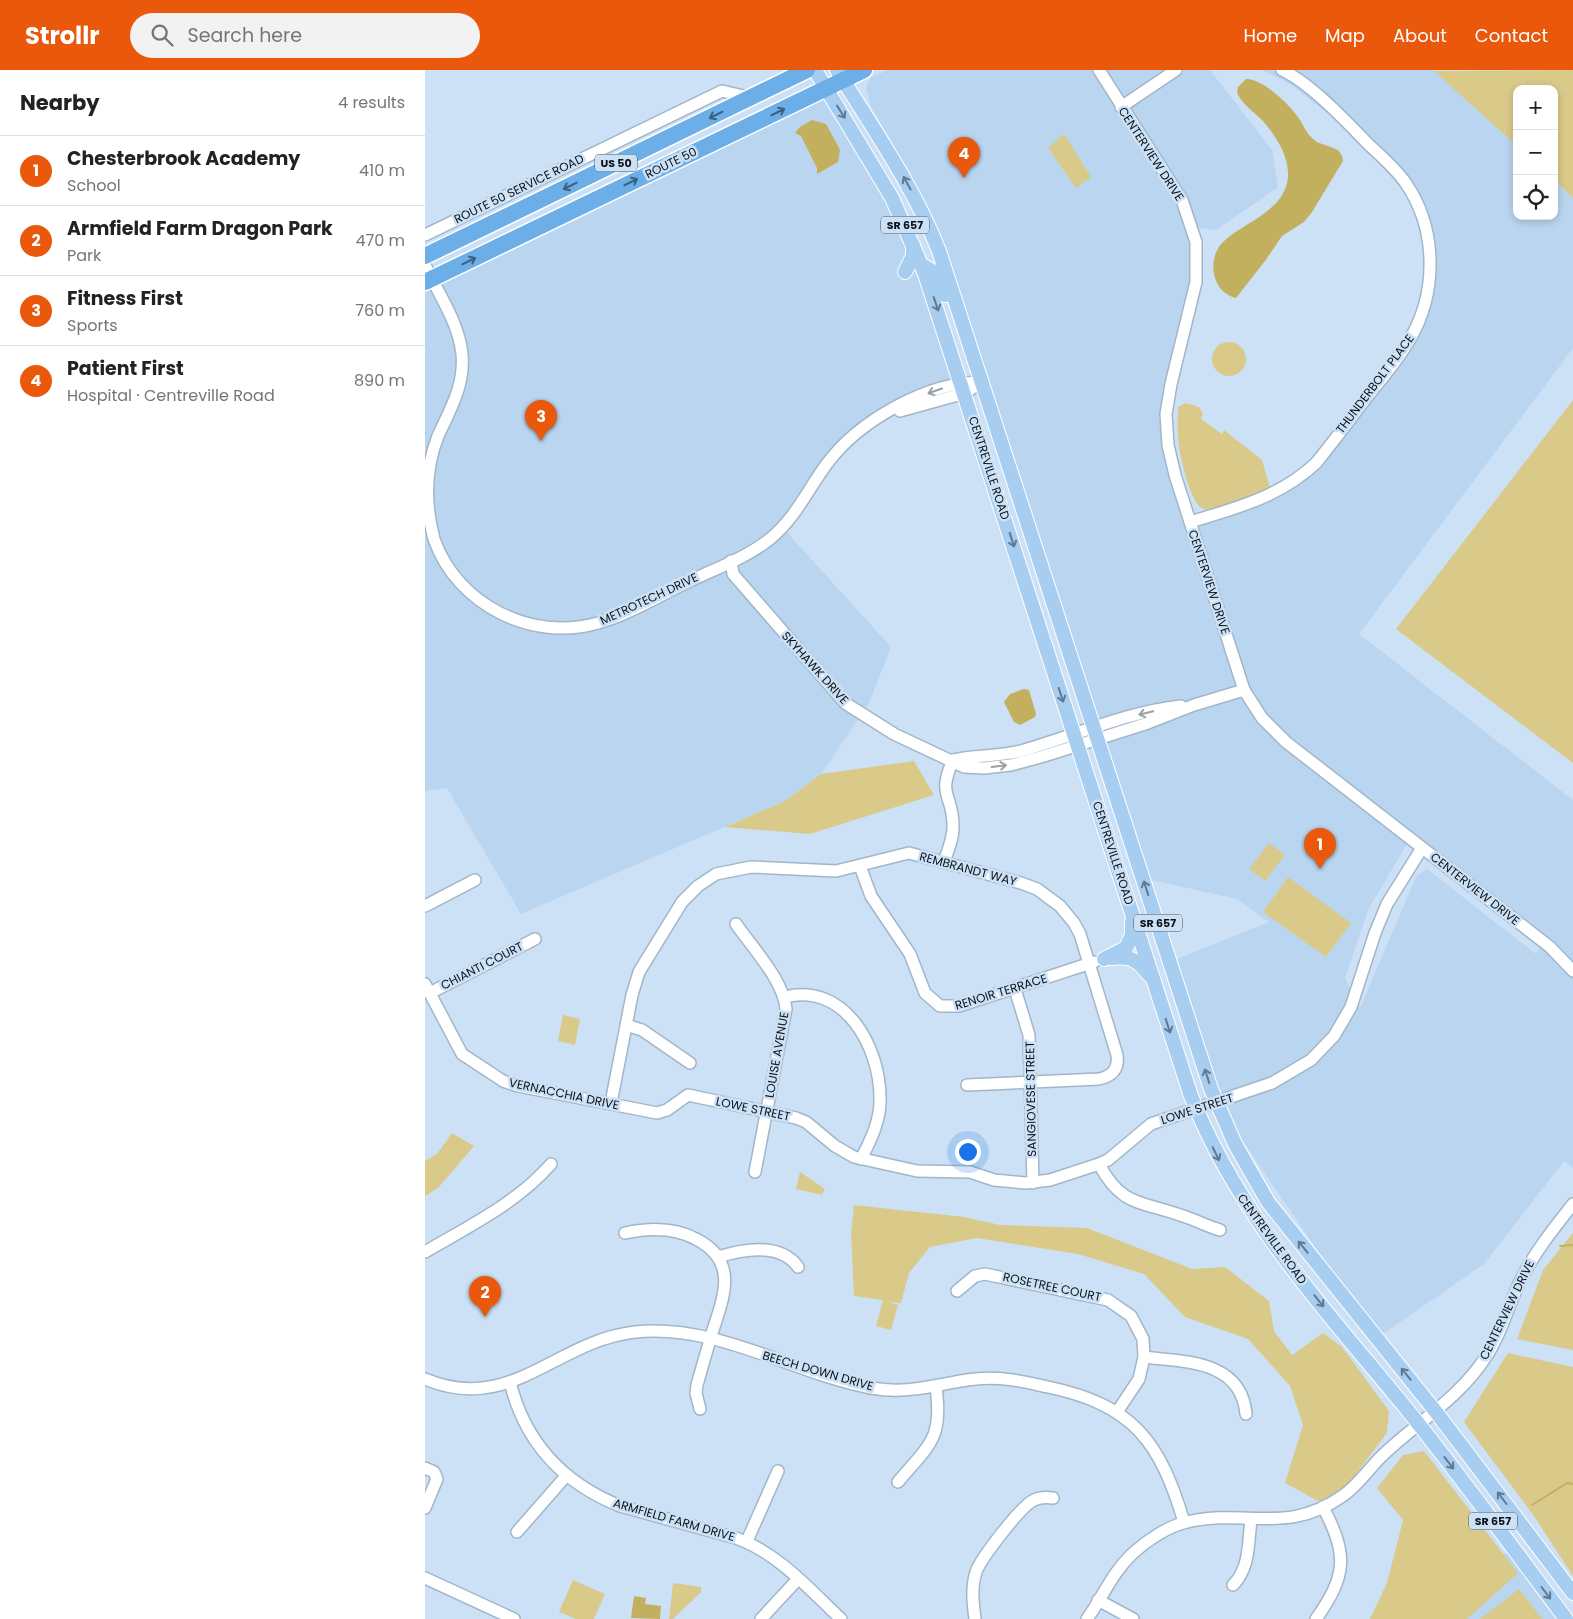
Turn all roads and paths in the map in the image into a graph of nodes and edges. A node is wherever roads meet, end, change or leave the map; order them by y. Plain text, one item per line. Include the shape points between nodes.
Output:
1 (807, 70) edge
2 (815, 70) edge
3 (864, 70) edge
4 (1099, 70) edge
5 (1176, 70) edge
6 (1282, 70) edge
7 (840, 75) edge
8 (826, 88) junction
9 (752, 98) junction
10 (1121, 107) junction
11 (425, 235) edge
12 (913, 244) junction
13 (425, 256) edge
14 (922, 265) junction
15 (905, 272) dead end
16 (427, 275) edge
17 (965, 327) junction
18 (982, 382) junction
19 (963, 388) junction
20 (1190, 522) junction
21 (731, 561) junction
22 (1244, 690) junction
23 (1097, 733) junction
24 (1076, 740) junction
25 (953, 760) junction
26 (1422, 848) junction
27 (944, 862) junction
28 (860, 866) junction
29 (475, 880) dead end
30 (425, 906) edge
31 (1131, 911) junction
32 (736, 924) dead end
33 (535, 939) dead end
34 (1104, 959) junction
35 (1089, 964) junction
36 (1573, 971) edge
37 (1153, 980) junction
38 (427, 989) edge
39 (1015, 989) junction
40 (785, 997) junction
41 (626, 1025) junction
42 (690, 1063) dead end
43 (1030, 1080) junction
44 (967, 1085) dead end
45 (688, 1096) joint
46 (611, 1103) junction
47 (1217, 1103) junction
48 (1196, 1109) junction
49 (767, 1111) junction
50 (861, 1159) junction
51 (551, 1164) dead end
52 (1099, 1164) junction
53 (755, 1172) dead end
54 (1033, 1183) junction
55 (1573, 1204) edge
56 (1220, 1230) dead end
57 (625, 1233) dead end
58 (425, 1252) edge
59 (718, 1257) junction
60 (798, 1267) dead end
61 (957, 1291) dead end
62 (710, 1339) junction
63 (1144, 1357) junction
64 (425, 1379) edge
65 (510, 1382) junction
66 (936, 1387) junction
67 (700, 1409) dead end
68 (1117, 1412) junction
69 (1436, 1412) junction
70 (1246, 1414) dead end
71 (1419, 1424) junction
72 (425, 1468) edge
73 (778, 1471) dead end
74 (566, 1476) junction
75 (898, 1482) dead end
76 (428, 1493) edge
77 (1053, 1498) dead end
78 (1323, 1507) junction
79 (425, 1508) edge
80 (1251, 1520) junction
81 (1185, 1522) junction
82 (517, 1532) dead end
83 (747, 1542) junction
84 (425, 1578) edge
85 (798, 1579) junction
86 (1233, 1585) dead end
87 (1573, 1593) edge
88 (1098, 1600) junction
89 (498, 1616) edge
90 (514, 1619) edge
91 (761, 1619) edge
92 (841, 1619) edge
93 (975, 1619) edge
94 (1087, 1619) edge
95 (1133, 1619) edge
96 (1316, 1619) edge
97 (1566, 1619) edge

1 - 9 highway, ROUTE 50 / US 50
2 - 8 main road, CENTREVILLE ROAD / SR 657
3 - 7 highway, ROUTE 50 / US 50
4 - 10 street, CENTERVIEW DRIVE
5 - 10 street
6 - 20 street, THUNDERBOLT PLACE via 1296,78 1343,119 1405,182 1417,202 1427,232 1431,263 1428,294 1418,325 1406,347 1304,474 1260,500
7 - 8 highway, ROUTE 50 / US 50
17 -> 7 main road, CENTREVILLE ROAD / SR 657 via 939,250 919,204
8 -> 12 main road, CENTREVILLE ROAD / SR 657 via 873,164
16 -> 8 highway, ROUTE 50 / US 50
9 - 11 street, ROUTE 50 SERVICE ROAD via 722,91
9 -> 13 highway, ROUTE 50 / US 50
10 - 20 street, CENTERVIEW DRIVE via 1182,200 1196,242 1196,282 1171,384 1166,424 1169,455
12 - 14 main road, CENTREVILLE ROAD / SR 657
12 - 15 main road via 913,256
14 - 17 main road via 936,273 951,312
14 -> 19 main road, CENTREVILLE ROAD / SR 657
16 - 21 street, METROTECH DRIVE via 454,326 462,356 457,395 430,458 426,510 442,557 457,580 473,596 492,609 525,623 560,628 585,626 620,615
17 - 18 main road, CENTREVILLE ROAD / SR 657
18 - 19 street, METROTECH DRIVE
18 - 23 main road, CENTREVILLE ROAD / SR 657
19 - 21 street, METROTECH DRIVE via 913,399 865,426 835,453 783,528 763,544
19 -> 24 main road, CENTREVILLE ROAD / SR 657
20 - 22 street, CENTERVIEW DRIVE
21 - 25 street, SKYHAWK DRIVE via 733,574 845,703 894,734
22 - 23 street via 1194,704 1148,723
22 - 26 street, CENTERVIEW DRIVE via 1263,718 1286,742
23 - 24 street
47 -> 23 main road, CENTREVILLE ROAD / SR 657
24 - 25 street
24 - 31 main road, CENTREVILLE ROAD / SR 657
25 - 27 street via 944,780 953,816 953,831
26 - 36 street, CENTERVIEW DRIVE via 1550,947
26 - 47 street, LOWE STREET via 1387,904 1351,1007 1334,1036 1311,1060 1287,1076
27 - 28 street, REMBRANDT WAY via 909,853
27 - 35 street, REMBRANDT WAY via 1021,883 1045,893 1074,923
28 - 39 street, RENOIR TERRACE via 871,896 907,948 922,987 933,1002 943,1008 953,1008
28 - 41 street, REMBRANDT WAY via 836,871 751,867 707,879 681,904 642,967 635,982
29 - 30 street
31 - 34 main road via 1129,943 1122,951
31 - 37 main road, CENTREVILLE ROAD / SR 657
32 - 40 street, LOUISE AVENUE
33 - 38 street, CHIANTI COURT
34 - 35 street, RENOIR TERRACE
34 - 37 main road via 1134,959
35 - 39 street, RENOIR TERRACE
35 - 43 street, REMBRANDT WAY via 1117,1055 1117,1067 1110,1075 1099,1079
37 -> 48 main road, CENTREVILLE ROAD / SR 657
38 - 46 street, VERNACCHIA DRIVE via 462,1054 503,1081
39 - 43 street, SANGIOVESE STREET via 1029,1035
40 - 49 street, LOUISE AVENUE via 785,1022
40 - 50 street via 806,994 828,999 847,1012 864,1039 876,1069 880,1098 876,1125
41 - 42 street via 642,1030
41 - 46 street, REMBRANDT WAY
43 - 44 street, REMBRANDT WAY
43 - 54 street, SANGIOVESE STREET
45 - 46 street, VERNACCHIA DRIVE via 657,1113
45 - 49 street, LOWE STREET
47 - 48 street, LOWE STREET
69 -> 47 main road, CENTREVILLE ROAD / SR 657 via 1269,1202 1235,1144
48 - 52 street, LOWE STREET via 1151,1124
48 -> 71 main road, CENTREVILLE ROAD / SR 657 via 1219,1160 1263,1230
49 - 50 street, LOWE STREET via 807,1122 835,1146
49 - 53 street, LOUISE AVENUE
50 - 54 street, LOWE STREET via 917,1171 971,1172 1010,1182
51 - 58 street via 514,1200
52 - 54 street, LOWE STREET
52 - 56 street via 1114,1188 1130,1199
55 - 69 street, CENTERVIEW DRIVE via 1549,1234 1523,1276 1488,1355
57 - 59 street via 649,1228 684,1234 701,1242
59 - 60 street via 737,1251 762,1250 789,1257
59 - 62 street via 724,1271 725,1289
61 - 63 street, ROSETREE COURT via 975,1276 985,1274 1108,1300 1123,1308 1135,1322 1143,1339
62 - 65 street, BEECH DOWN DRIVE via 663,1331 619,1335 590,1344
62 - 66 street, BEECH DOWN DRIVE via 869,1387 905,1391
62 - 67 street via 697,1385
63 - 68 street, ROSETREE COURT via 1139,1379
63 - 70 street via 1193,1362 1214,1368 1238,1388
64 - 65 street, BEECH DOWN DRIVE via 472,1390
65 - 74 street, ARMFIELD FARM DRIVE via 533,1438
66 - 68 street, BEECH DOWN DRIVE via 977,1379 1009,1379 1080,1395
66 - 75 street via 937,1429 927,1447
68 - 81 street, BEECH DOWN DRIVE via 1145,1437 1158,1456 1172,1482
69 - 71 street
87 -> 69 main road, CENTREVILLE ROAD / SR 657
71 - 78 street via 1382,1456 1357,1484
71 -> 97 main road, CENTREVILLE ROAD / SR 657
72 - 76 street via 434,1472 437,1479
73 - 83 street
74 - 82 street
74 - 83 street, ARMFIELD FARM DRIVE via 586,1490 620,1506
76 - 79 street
77 - 93 street via 1039,1498 1028,1504 985,1554 974,1578
78 - 80 street via 1291,1518
78 - 96 street via 1337,1534 1341,1557 1334,1591
80 - 81 street via 1216,1518
80 - 86 street via 1246,1563
81 - 88 street via 1153,1538 1131,1555
83 - 85 street, ARMFIELD FARM DRIVE
84 - 89 street
85 - 91 street
85 - 92 street, ARMFIELD FARM DRIVE
88 - 94 street
88 - 95 street
89 - 90 street

